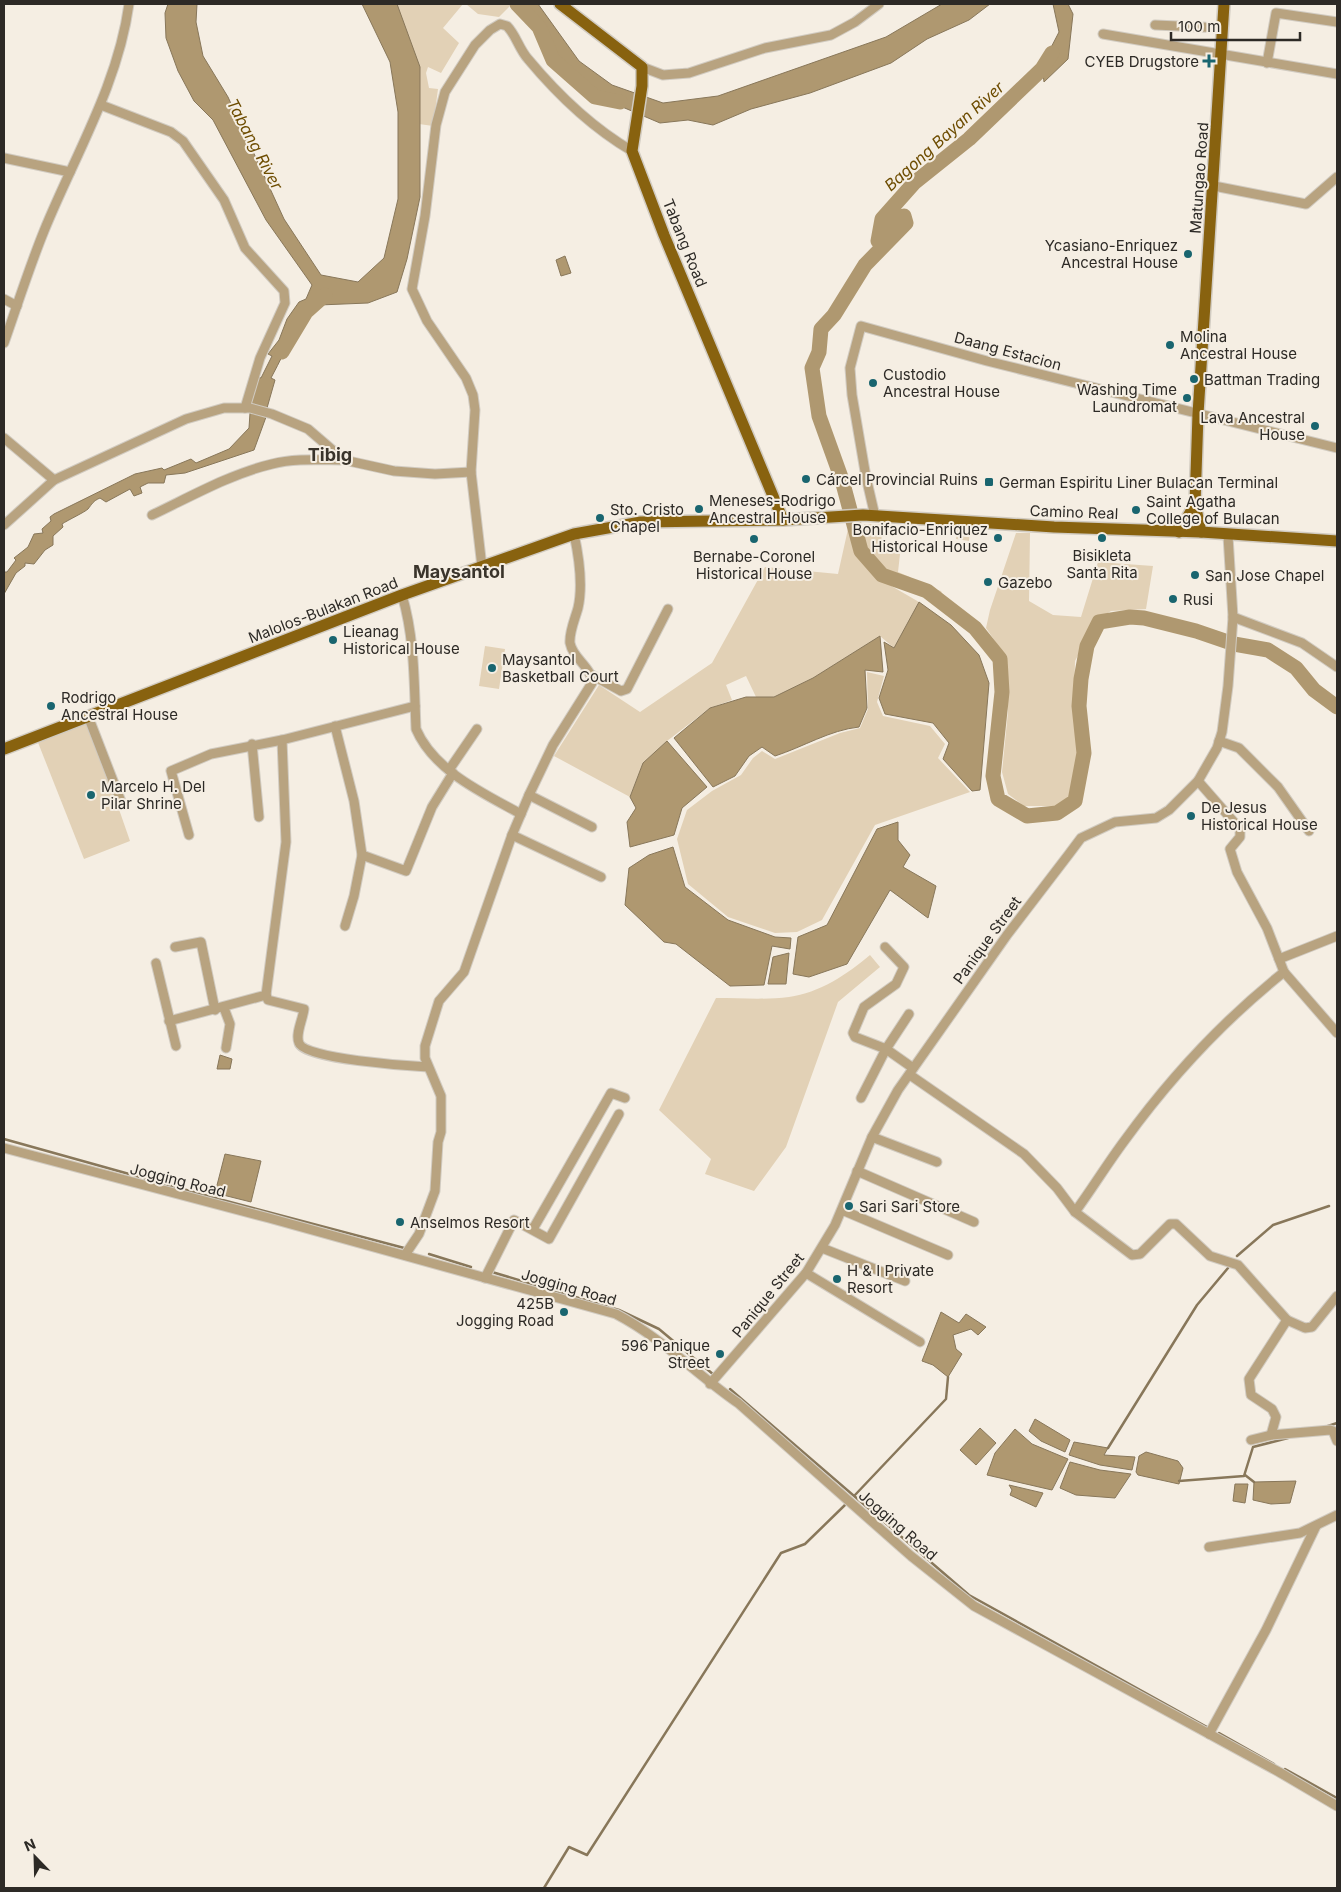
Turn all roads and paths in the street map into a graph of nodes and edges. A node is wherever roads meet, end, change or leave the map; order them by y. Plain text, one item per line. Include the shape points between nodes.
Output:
1 (130, 4) edge
2 (560, 4) edge
3 (879, 4) edge
4 (1224, 4) edge
5 (1337, 22) edge
6 (1155, 25) dead end
7 (1223, 28) junction
8 (1103, 34) dead end
9 (1221, 55) junction
10 (1266, 63) junction
11 (642, 67) junction
12 (1337, 74) edge
13 (101, 105) junction
14 (632, 151) junction
15 (4, 158) edge
16 (70, 172) junction
17 (1337, 176) edge
18 (1214, 186) junction
19 (4, 299) edge
20 (17, 306) junction
21 (4, 342) edge
22 (248, 408) junction
23 (1198, 414) junction
24 (4, 438) edge
25 (1337, 448) edge
26 (344, 460) junction
27 (471, 472) junction
28 (54, 480) junction
29 (1195, 504) junction
30 (152, 515) dead end
31 (839, 515) joint
32 (875, 516) junction
33 (783, 520) junction
34 (4, 525) edge
35 (1179, 532) junction
36 (1201, 532) junction
37 (574, 534) junction
38 (1228, 536) junction
39 (1337, 541) edge
40 (482, 567) junction
41 (402, 595) junction
42 (668, 609) dead end
43 (1233, 617) junction
44 (1337, 667) edge
45 (592, 675) junction
46 (415, 706) junction
47 (88, 716) junction
48 (334, 726) junction
49 (477, 729) dead end
50 (282, 740) junction
51 (1219, 741) junction
52 (252, 744) junction
53 (4, 748) edge
54 (451, 771) junction
55 (1198, 781) junction
56 (529, 795) junction
57 (122, 804) dead end
58 (521, 814) junction
59 (259, 817) dead end
60 (592, 827) dead end
61 (1309, 831) dead end
62 (512, 835) junction
63 (189, 836) dead end
64 (362, 855) junction
65 (602, 877) dead end
66 (345, 926) dead end
67 (1337, 936) edge
68 (175, 947) dead end
69 (885, 947) dead end
70 (1279, 960) junction
71 (156, 963) dead end
72 (1284, 972) junction
73 (266, 996) junction
74 (220, 1009) junction
75 (909, 1014) dead end
76 (169, 1021) junction
77 (1337, 1034) edge
78 (176, 1046) dead end
79 (226, 1048) dead end
80 (886, 1049) junction
81 (428, 1067) junction
82 (912, 1071) junction
83 (625, 1098) dead end
84 (861, 1098) dead end
85 (619, 1114) dead end
86 (872, 1136) junction
87 (4, 1148) edge
88 (937, 1162) dead end
89 (857, 1171) junction
90 (842, 1210) junction
91 (1075, 1212) junction
92 (974, 1222) dead end
93 (534, 1229) junction
94 (822, 1248) junction
95 (405, 1255) junction
96 (948, 1255) dead end
97 (806, 1273) junction
98 (485, 1278) junction
99 (905, 1282) dead end
100 (1337, 1296) edge
101 (1287, 1320) junction
102 (920, 1342) dead end
103 (710, 1384) junction
104 (1271, 1435) junction
105 (1251, 1440) dead end
106 (1337, 1441) edge
107 (1337, 1516) edge
108 (1316, 1526) junction
109 (1209, 1547) dead end
110 (1209, 1734) junction
111 (1337, 1806) edge

1 - 13 street
2 - 11 main road
3 - 11 street via 831,35 766,48 689,73 663,75
4 - 7 main road, Matungao Road
5 - 10 street via 1276,13
6 - 7 street
7 - 9 main road, Matungao Road
8 - 9 street
9 - 10 street
9 - 18 main road, Matungao Road
10 - 12 street
11 - 14 main road, Tabang Road
13 - 16 street
13 - 22 street via 170,132 183,141 224,200 245,248 284,291 285,303 260,358
14 - 27 street via 611,139 564,100 526,56 507,26 500,24 490,30 476,45 445,92 436,125 412,289 427,321 466,378 472,394 475,410
14 - 33 main road, Tabang Road via 664,236
15 - 16 street
16 - 20 street
17 - 18 street via 1306,204
18 - 23 main road, Matungao Road
19 - 20 street
20 - 21 street
22 - 26 street via 308,429
22 - 28 street via 224,408 186,419
23 - 25 street, Daang Estacion
23 - 29 main road, Matungao Road
23 - 32 street, Daang Estacion via 862,326 850,368 866,478
24 - 28 street
26 - 27 street via 435,474
26 - 30 street via 272,464
27 - 40 street
28 - 34 street
29 - 35 main road, Matungao Road
29 - 36 main road, Matungao Road
31 - 32 main road, Camino Real
31 - 33 main road, Malolos-Bulakan Road
32 - 35 main road, Camino Real
33 - 37 main road, Malolos-Bulakan Road via 641,522
35 - 36 main road, Camino Real
36 - 38 main road, Camino Real
37 - 40 main road, Malolos-Bulakan Road
37 - 45 street via 578,552 578,607 570,642
38 - 39 main road, Camino Real
38 - 43 street, Panique Street
40 - 41 main road, Malolos-Bulakan Road
41 - 46 street via 413,650
41 - 47 main road, Malolos-Bulakan Road
42 - 45 street via 626,691
43 - 44 street via 1302,642
43 - 51 street, Panique Street via 1228,686
45 - 56 street via 589,689 553,745
46 - 48 street
46 - 54 street via 416,729 421,740
47 - 53 main road, Malolos-Bulakan Road
47 - 57 street
48 - 50 street
48 - 64 street via 354,801
49 - 54 street
50 - 52 street
50 - 73 street via 286,842
51 - 55 street, Panique Street
51 - 61 street via 1239,748 1278,786
52 - 59 street
52 - 63 street via 211,754 171,771
54 - 58 street
54 - 64 street via 432,807 406,871
55 - 70 street via 1240,829 1240,837 1230,849 1237,872 1267,928
55 - 82 street, Panique Street via 1169,810 1156,818 1115,822 1081,838 1007,935
56 - 58 street
56 - 60 street
58 - 62 street
62 - 65 street
62 - 81 street via 464,972 439,1001 425,1046
64 - 66 street
67 - 70 street
68 - 74 street via 200,942
69 - 80 street via 904,967 896,984 864,1007 853,1033 855,1037
70 - 72 street
71 - 76 street
72 - 77 street
72 - 91 street via 1244,1004 1168,1087 1125,1140
73 - 74 street
73 - 81 street via 268,1000 304,1009 298,1038 303,1049 334,1057
74 - 76 street
74 - 79 street via 230,1024
75 - 80 street
76 - 78 street
80 - 82 street
80 - 84 street
81 - 95 street via 441,1096 435,1191 419,1234
82 - 86 street, Panique Street
82 - 91 street via 1024,1154
83 - 93 street via 611,1092
85 - 93 street via 549,1238
86 - 88 street
86 - 89 street, Panique Street
87 - 95 street, Jogging Road
89 - 90 street, Panique Street
89 - 92 street
90 - 94 street, Panique Street
90 - 96 street
91 - 101 street via 1135,1256 1170,1224 1176,1224 1210,1256 1238,1266
93 - 98 street via 514,1220
94 - 97 street, Panique Street
94 - 99 street
95 - 98 street, Jogging Road
97 - 102 street
97 - 103 street, Panique Street
98 - 103 street, Jogging Road via 616,1314 658,1338
100 - 101 street via 1312,1327 1305,1328
101 - 104 street via 1249,1379 1251,1394 1272,1409 1276,1417
103 - 110 street, Jogging Road via 738,1404 911,1556 974,1606
104 - 105 street
104 - 106 street via 1330,1430 1334,1431
107 - 108 street
108 - 109 street via 1300,1532
108 - 110 street via 1266,1630
110 - 111 street, Jogging Road

